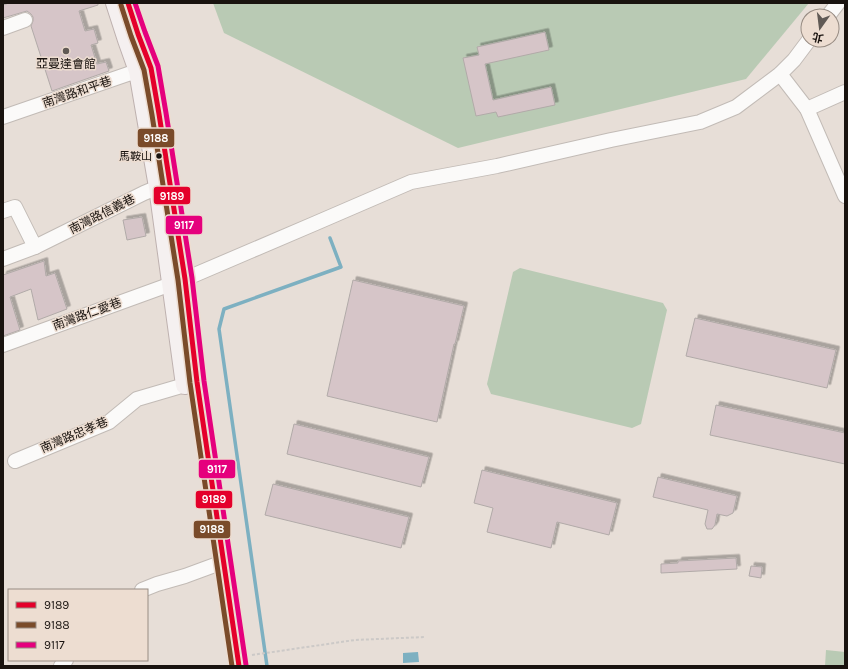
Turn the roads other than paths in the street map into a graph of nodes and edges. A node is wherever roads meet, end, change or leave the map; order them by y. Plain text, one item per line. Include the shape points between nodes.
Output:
1 (115, 3) edge
2 (128, 3) edge
3 (26, 20) dead end
4 (3, 28) edge
5 (803, 48) edge
6 (144, 70) junction
7 (780, 74) junction
8 (845, 92) edge
9 (808, 109) junction
10 (3, 118) edge
11 (164, 185) junction
12 (845, 196) edge
13 (3, 211) edge
14 (35, 247) junction
15 (3, 258) edge
16 (178, 281) junction
17 (3, 345) edge
18 (191, 383) junction
19 (15, 461) dead end
20 (217, 564) junction
21 (145, 589) edge
22 (234, 663) edge

1 - 6 main road via 127,40
2 - 6 main road via 138,34
3 - 4 street
5 - 7 street, 南灣路仁愛巷
6 - 10 street, 南灣路和平巷
6 - 11 main road
7 - 9 street
7 - 16 street, 南灣路仁愛巷 via 736,107 700,122 411,182
8 - 9 street
9 - 12 street
11 - 14 street, 南灣路信義巷
11 - 16 main road
13 - 14 street via 15,207
14 - 15 street, 南灣路信義巷
16 - 17 street, 南灣路仁愛巷
16 - 18 main road
18 - 19 street, 南灣路忠孝巷 via 137,399 109,422
18 - 20 main road
20 - 21 street
20 - 22 main road

